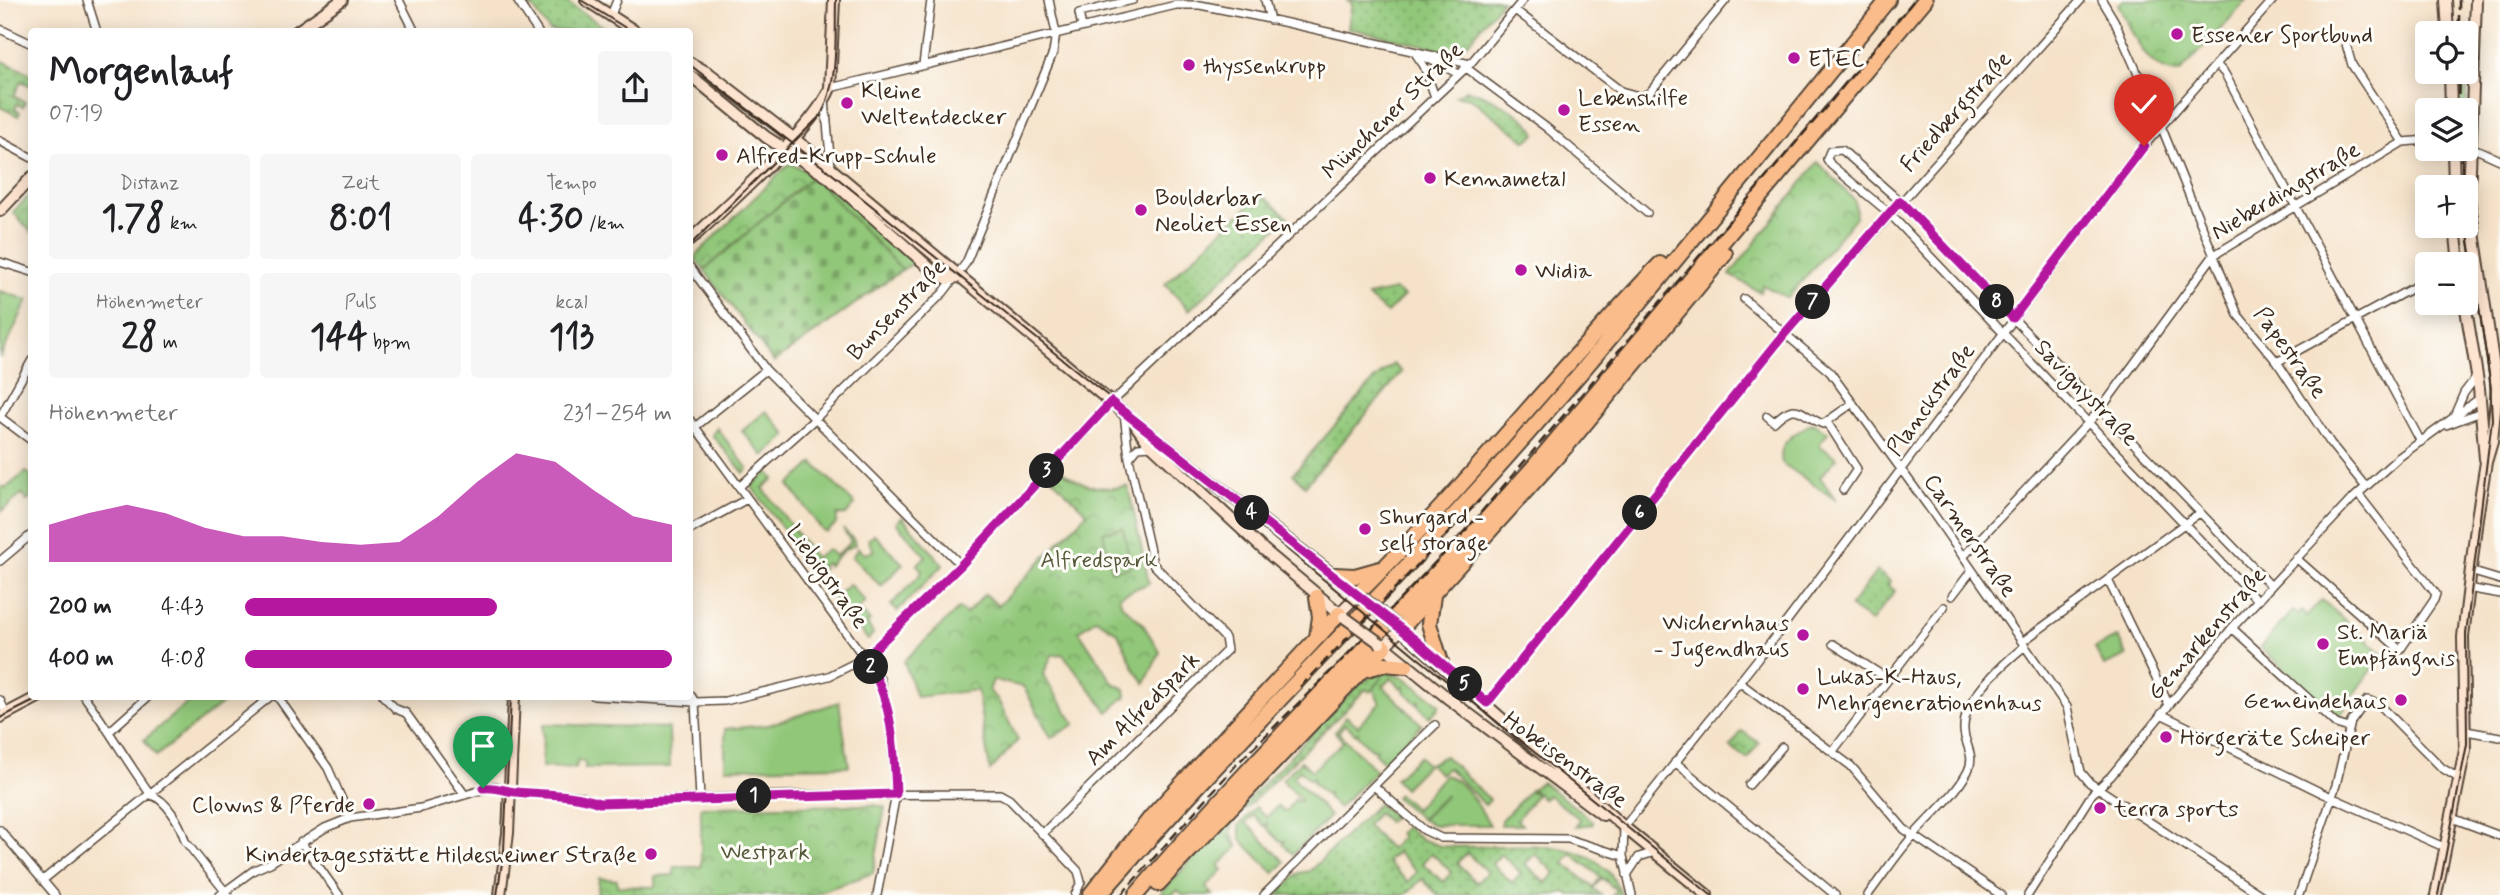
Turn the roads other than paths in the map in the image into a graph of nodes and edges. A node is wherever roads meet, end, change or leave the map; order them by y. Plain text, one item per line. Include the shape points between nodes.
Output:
1 (87, 0) edge
2 (342, 0) edge
3 (399, 0) edge
4 (517, 0) edge
5 (586, 0) edge
6 (617, 0) edge
7 (834, 0) edge
8 (931, 0) edge
9 (1049, 0) edge
10 (1133, 0) edge
11 (1265, 0) edge
12 (1523, 0) edge
13 (1726, 0) edge
14 (1888, 0) edge
15 (1925, 0) edge
16 (2081, 0) edge
17 (2102, 0) edge
18 (2273, 0) edge
19 (2446, 0) edge
20 (2476, 0) edge
21 (1515, 10) junction
22 (611, 15) junction
23 (1270, 20) junction
24 (2447, 21) edge
25 (1082, 27) junction
26 (96, 28) edge
27 (302, 28) edge
28 (413, 28) edge
29 (535, 28) edge
30 (630, 28) edge
31 (0, 29) edge
32 (1056, 33) junction
33 (28, 42) edge
34 (2346, 44) dead end
35 (1415, 53) junction
36 (2216, 64) junction
37 (693, 65) edge
38 (923, 65) junction
39 (1467, 66) junction
40 (1459, 74) junction
41 (693, 77) edge
42 (830, 88) junction
43 (1435, 97) junction
44 (2471, 98) edge
45 (825, 100) junction
46 (2161, 126) junction
47 (793, 139) junction
48 (0, 141) edge
49 (2415, 141) edge
50 (2403, 142) junction
51 (783, 148) junction
52 (2478, 150) edge
53 (28, 156) edge
54 (2500, 160) edge
55 (2469, 161) edge
56 (831, 169) junction
57 (28, 181) edge
58 (1765, 194) junction
59 (1900, 201) junction
60 (2295, 205) junction
61 (0, 211) edge
62 (1647, 214) dead end
63 (1889, 214) junction
64 (1700, 229) junction
65 (693, 237) edge
66 (2214, 255) junction
67 (0, 262) edge
68 (28, 271) edge
69 (693, 271) edge
70 (958, 277) junction
71 (2415, 286) edge
72 (1744, 299) dead end
73 (2467, 315) edge
74 (2013, 318) junction
75 (2356, 318) junction
76 (1786, 332) junction
77 (2002, 332) junction
78 (2277, 362) junction
79 (28, 367) edge
80 (766, 370) junction
81 (2477, 376) junction
82 (2498, 387) edge
83 (2480, 398) junction
84 (1111, 402) junction
85 (1853, 403) junction
86 (2498, 403) edge
87 (2100, 410) junction
88 (2481, 412) junction
89 (1128, 416) junction
90 (1767, 416) dead end
91 (0, 417) edge
92 (2454, 417) junction
93 (816, 418) junction
94 (1827, 422) junction
95 (2089, 422) junction
96 (2446, 426) junction
97 (693, 429) edge
98 (693, 431) edge
99 (2500, 431) edge
100 (28, 438) edge
101 (2421, 442) junction
102 (2492, 442) junction
103 (1153, 446) junction
104 (1129, 458) junction
105 (2486, 462) junction
106 (1902, 471) junction
107 (2365, 486) junction
108 (739, 487) junction
109 (1843, 490) dead end
110 (2359, 495) junction
111 (747, 499) junction
112 (2198, 514) junction
113 (2185, 524) junction
114 (693, 528) edge
115 (28, 537) edge
116 (1963, 557) junction
117 (2296, 558) junction
118 (0, 561) edge
119 (961, 565) junction
120 (1385, 567) junction
121 (1972, 570) junction
122 (2470, 571) junction
123 (1334, 575) junction
124 (2108, 580) junction
125 (2500, 580) edge
126 (2270, 586) junction
127 (2468, 588) junction
128 (2500, 594) edge
129 (1433, 595) junction
130 (1360, 596) junction
131 (1952, 596) dead end
132 (1317, 597) junction
133 (2257, 600) junction
134 (1944, 607) dead end
135 (1341, 615) junction
136 (1399, 627) junction
137 (2232, 628) junction
138 (1317, 637) junction
139 (1833, 644) dead end
140 (2024, 644) junction
141 (1382, 645) junction
142 (865, 658) junction
143 (1441, 662) junction
144 (1406, 666) junction
145 (1362, 670) junction
146 (1888, 679) junction
147 (1739, 682) junction
148 (693, 699) edge
149 (0, 700) edge
150 (32, 700) edge
151 (86, 700) edge
152 (145, 700) edge
153 (266, 700) edge
154 (280, 700) edge
155 (387, 700) edge
156 (514, 700) edge
157 (661, 700) edge
158 (695, 702) junction
159 (1487, 703) junction
160 (2169, 705) junction
161 (2161, 714) junction
162 (3, 715) edge
163 (1435, 725) dead end
164 (2349, 728) junction
165 (110, 731) junction
166 (2466, 731) junction
167 (2500, 737) edge
168 (1782, 747) dead end
169 (1833, 751) junction
170 (1675, 762) junction
171 (2460, 779) junction
172 (1749, 785) dead end
173 (1374, 786) junction
174 (2096, 790) junction
175 (509, 791) junction
176 (896, 794) junction
177 (151, 795) junction
178 (465, 795) junction
179 (2333, 797) junction
180 (700, 798) junction
181 (349, 818) junction
182 (2452, 818) junction
183 (1624, 827) junction
184 (0, 830) edge
185 (1042, 834) junction
186 (2500, 835) edge
187 (1913, 836) junction
188 (301, 842) junction
189 (2446, 848) junction
190 (1655, 852) junction
191 (1623, 856) junction
192 (1627, 876) junction
193 (43, 880) junction
194 (224, 894) edge
195 (55, 895) edge
196 (339, 895) edge
197 (500, 895) edge
198 (877, 895) edge
199 (1075, 895) edge
200 (1090, 895) edge
201 (1100, 895) edge
202 (1136, 895) edge
203 (1147, 895) edge
204 (1264, 895) edge
205 (1632, 895) edge
206 (1707, 895) edge
207 (1835, 895) edge
208 (1868, 895) edge
209 (2001, 895) edge
210 (2028, 895) edge
211 (2261, 895) edge
212 (2299, 895) edge
213 (2436, 895) edge

1 - 26 street
2 - 27 main road
3 - 28 street
4 - 29 street
5 - 22 main road
6 - 22 street
7 - 42 main road
8 - 38 street
9 - 32 street, Bunsenstraße
10 - 25 street via 1079,13
11 - 23 street
12 - 21 street, Münchener Straße
13 - 21 street via 1642,97 1621,91
14 - 64 highway
15 - 58 highway
16 - 59 street, Friedbergstraße
17 - 46 street, Papestraße
18 - 36 street, Planckstraße
19 - 24 main road
20 - 44 main road
21 - 39 street, Münchener Straße
22 - 30 main road
23 - 25 street via 1200,5 1176,5
23 - 35 street
25 - 32 street
31 - 33 street
32 - 38 street
32 - 70 street, Bunsenstraße via 1053,53
34 - 50 street via 2353,65
35 - 39 street
35 - 40 street
35 - 43 street
36 - 46 street, Planckstraße
36 - 60 street
37 - 47 main road
38 - 42 street
39 - 40 street, Münchener Straße
39 - 62 street
40 - 43 street, Münchener Straße
41 - 51 main road
42 - 45 main road
43 - 84 street, Münchener Straße
45 - 47 main road
45 - 56 street
46 - 66 street, Papestraße
46 - 74 street, Planckstraße
47 - 51 main road
47 - 56 main road
48 - 53 street
49 - 50 street, Nieberdingstraße
50 - 60 street, Nieberdingstraße
51 - 65 main road
51 - 70 main road via 828,177 933,271 948,279
52 - 54 street
55 - 82 main road via 2473,236
56 - 70 main road via 947,263
57 - 61 main road
58 - 129 highway via 1691,298
58 - 202 highway via 1494,512 1245,773
59 - 63 street, Friedbergstraße
59 - 63 street, Savignystraße via 1842,150 1830,151 1827,159 1831,165
59 - 74 street, Savignystraße
60 - 66 street, Nieberdingstraße
60 - 75 street
63 - 76 street, Friedbergstraße
63 - 77 street, Savignystraße
64 - 120 highway via 1605,321 1481,466
64 - 201 highway via 1486,481 1223,756
66 - 78 street, Papestraße via 2238,315
66 - 87 street, Nieberdingstraße
67 - 68 street
69 - 80 street
70 - 84 main road
70 - 93 street, Bunsenstraße
71 - 75 street
72 - 76 street, Carmerstraße
73 - 81 main road
74 - 77 street, Planckstraße
74 - 87 street, Savignystraße
75 - 78 street
75 - 101 street
76 - 85 street, Carmerstraße via 1830,372
76 - 159 street, Friedbergstraße
77 - 95 street, Savignystraße
77 - 106 street, Planckstraße
78 - 107 street, Papestraße
79 - 91 street
80 - 93 street
80 - 97 street
81 - 83 main road
81 - 92 street, Gemarkenstraße
82 - 83 main road
82 - 86 main road
83 - 88 main road
83 - 92 street, Gemarkenstraße
84 - 89 main road
84 - 119 street, Münchener Straße
85 - 94 street
85 - 106 street, Carmerstraße
86 - 88 main road
86 - 102 main road
87 - 95 street, Nieberdingstraße
87 - 112 street, Savignystraße
88 - 96 street, Gemarkenstraße
88 - 105 main road
89 - 103 main road, Hobeisenstraße
89 - 104 street, Am Alfredspark
89 - 123 main road, Hobeisenstraße
90 - 94 street via 1774,422 1787,411 1799,410 1820,423
91 - 100 street
92 - 96 street, Gemarkenstraße
93 - 108 street, Bunsenstraße
93 - 119 street
94 - 109 street via 1857,469
95 - 113 street, Savignystraße
95 - 116 street, Nieberdingstraße
96 - 101 street, Gemarkenstraße
98 - 108 street, Liebigstraße
99 - 102 main road
101 - 107 street, Gemarkenstraße
102 - 105 main road
103 - 104 street via 1138,447
103 - 132 main road, Hobeisenstraße
104 - 185 street, Am Alfredspark via 1153,564 1225,638 1227,650
105 - 122 main road
106 - 116 street, Carmerstraße
106 - 147 street, Planckstraße
107 - 110 street, Gemarkenstraße
108 - 111 street, Liebigstraße
110 - 117 street, Gemarkenstraße
110 - 117 street via 2434,589 2434,600 2400,650
111 - 114 street
111 - 142 street, Liebigstraße
112 - 113 street
112 - 126 street, Savignystraße
113 - 124 street
113 - 133 street, Savignystraße
115 - 118 street
116 - 121 street, Carmerstraße
117 - 126 street, Gemarkenstraße
119 - 142 street, Münchener Straße
120 - 123 highway via 1355,576
120 - 130 highway
121 - 131 street
121 - 140 street, Carmerstraße
122 - 125 street
122 - 127 main road
123 - 130 main road, Hobeisenstraße
124 - 140 street
124 - 160 street
126 - 133 street, Gemarkenstraße
127 - 128 street
127 - 166 main road via 2463,645
129 - 136 highway
129 - 143 highway via 1429,624
130 - 135 main road
130 - 136 main road, Hobeisenstraße, bridge
132 - 135 main road, Hobeisenstraße
132 - 138 highway
133 - 137 street, Gemarkenstraße
134 - 146 street
135 - 138 highway
135 - 141 main road, Hobeisenstraße, bridge
136 - 141 main road
136 - 143 main road, Hobeisenstraße
137 - 160 street, Gemarkenstraße
137 - 164 street via 2336,724
138 - 200 highway via 1151,817
139 - 146 street
140 - 174 street, Carmerstraße via 2067,707 2081,772
140 - 187 street via 1970,705 1963,727 1971,755 1969,769 1952,795
141 - 144 main road, Hobeisenstraße
141 - 145 highway
142 - 158 street, Münchener Straße via 829,676 763,694
142 - 176 street, Liebigstraße via 880,679 890,721
143 - 159 main road, Hobeisenstraße
144 - 145 highway via 1385,664
144 - 183 main road, Hobeisenstraße
145 - 203 highway
146 - 169 street
147 - 169 street
147 - 170 street, Planckstraße
148 - 158 street
149 - 162 street
150 - 162 main road
151 - 165 street
152 - 165 street
153 - 177 street
154 - 181 street via 328,768
155 - 178 street via 407,713
156 - 175 main road
157 - 158 street, Münchener Straße
158 - 180 street
159 - 183 main road, Hobeisenstraße
160 - 161 street, Gemarkenstraße
161 - 174 street, Gemarkenstraße
161 - 179 street
163 - 173 street
164 - 171 street via 2359,708 2372,699 2442,768
164 - 179 street
165 - 177 street via 115,746
166 - 167 street
166 - 171 main road
168 - 172 street
169 - 187 street
170 - 183 street, Planckstraße
170 - 207 street
171 - 182 main road
173 - 191 street via 1435,836 1568,839
173 - 204 street
174 - 210 street, Gemarkenstraße
174 - 211 street
175 - 178 street via 495,786
175 - 180 street via 581,796 599,803
175 - 197 main road
176 - 180 street
176 - 185 street via 1000,794
176 - 198 street, Liebigstraße
177 - 193 street
177 - 194 street via 159,797
178 - 181 street via 388,815
179 - 189 street
179 - 212 street
181 - 188 street
182 - 186 street
182 - 189 main road
183 - 190 main road, Hobeisenstraße
183 - 191 street
184 - 193 street
185 - 199 street via 1078,871 1082,881
187 - 208 street
187 - 209 street
188 - 194 street
188 - 196 street
189 - 213 main road
190 - 192 street via 1639,857
190 - 206 main road, Hobeisenstraße
191 - 192 street
192 - 205 street
193 - 195 street

